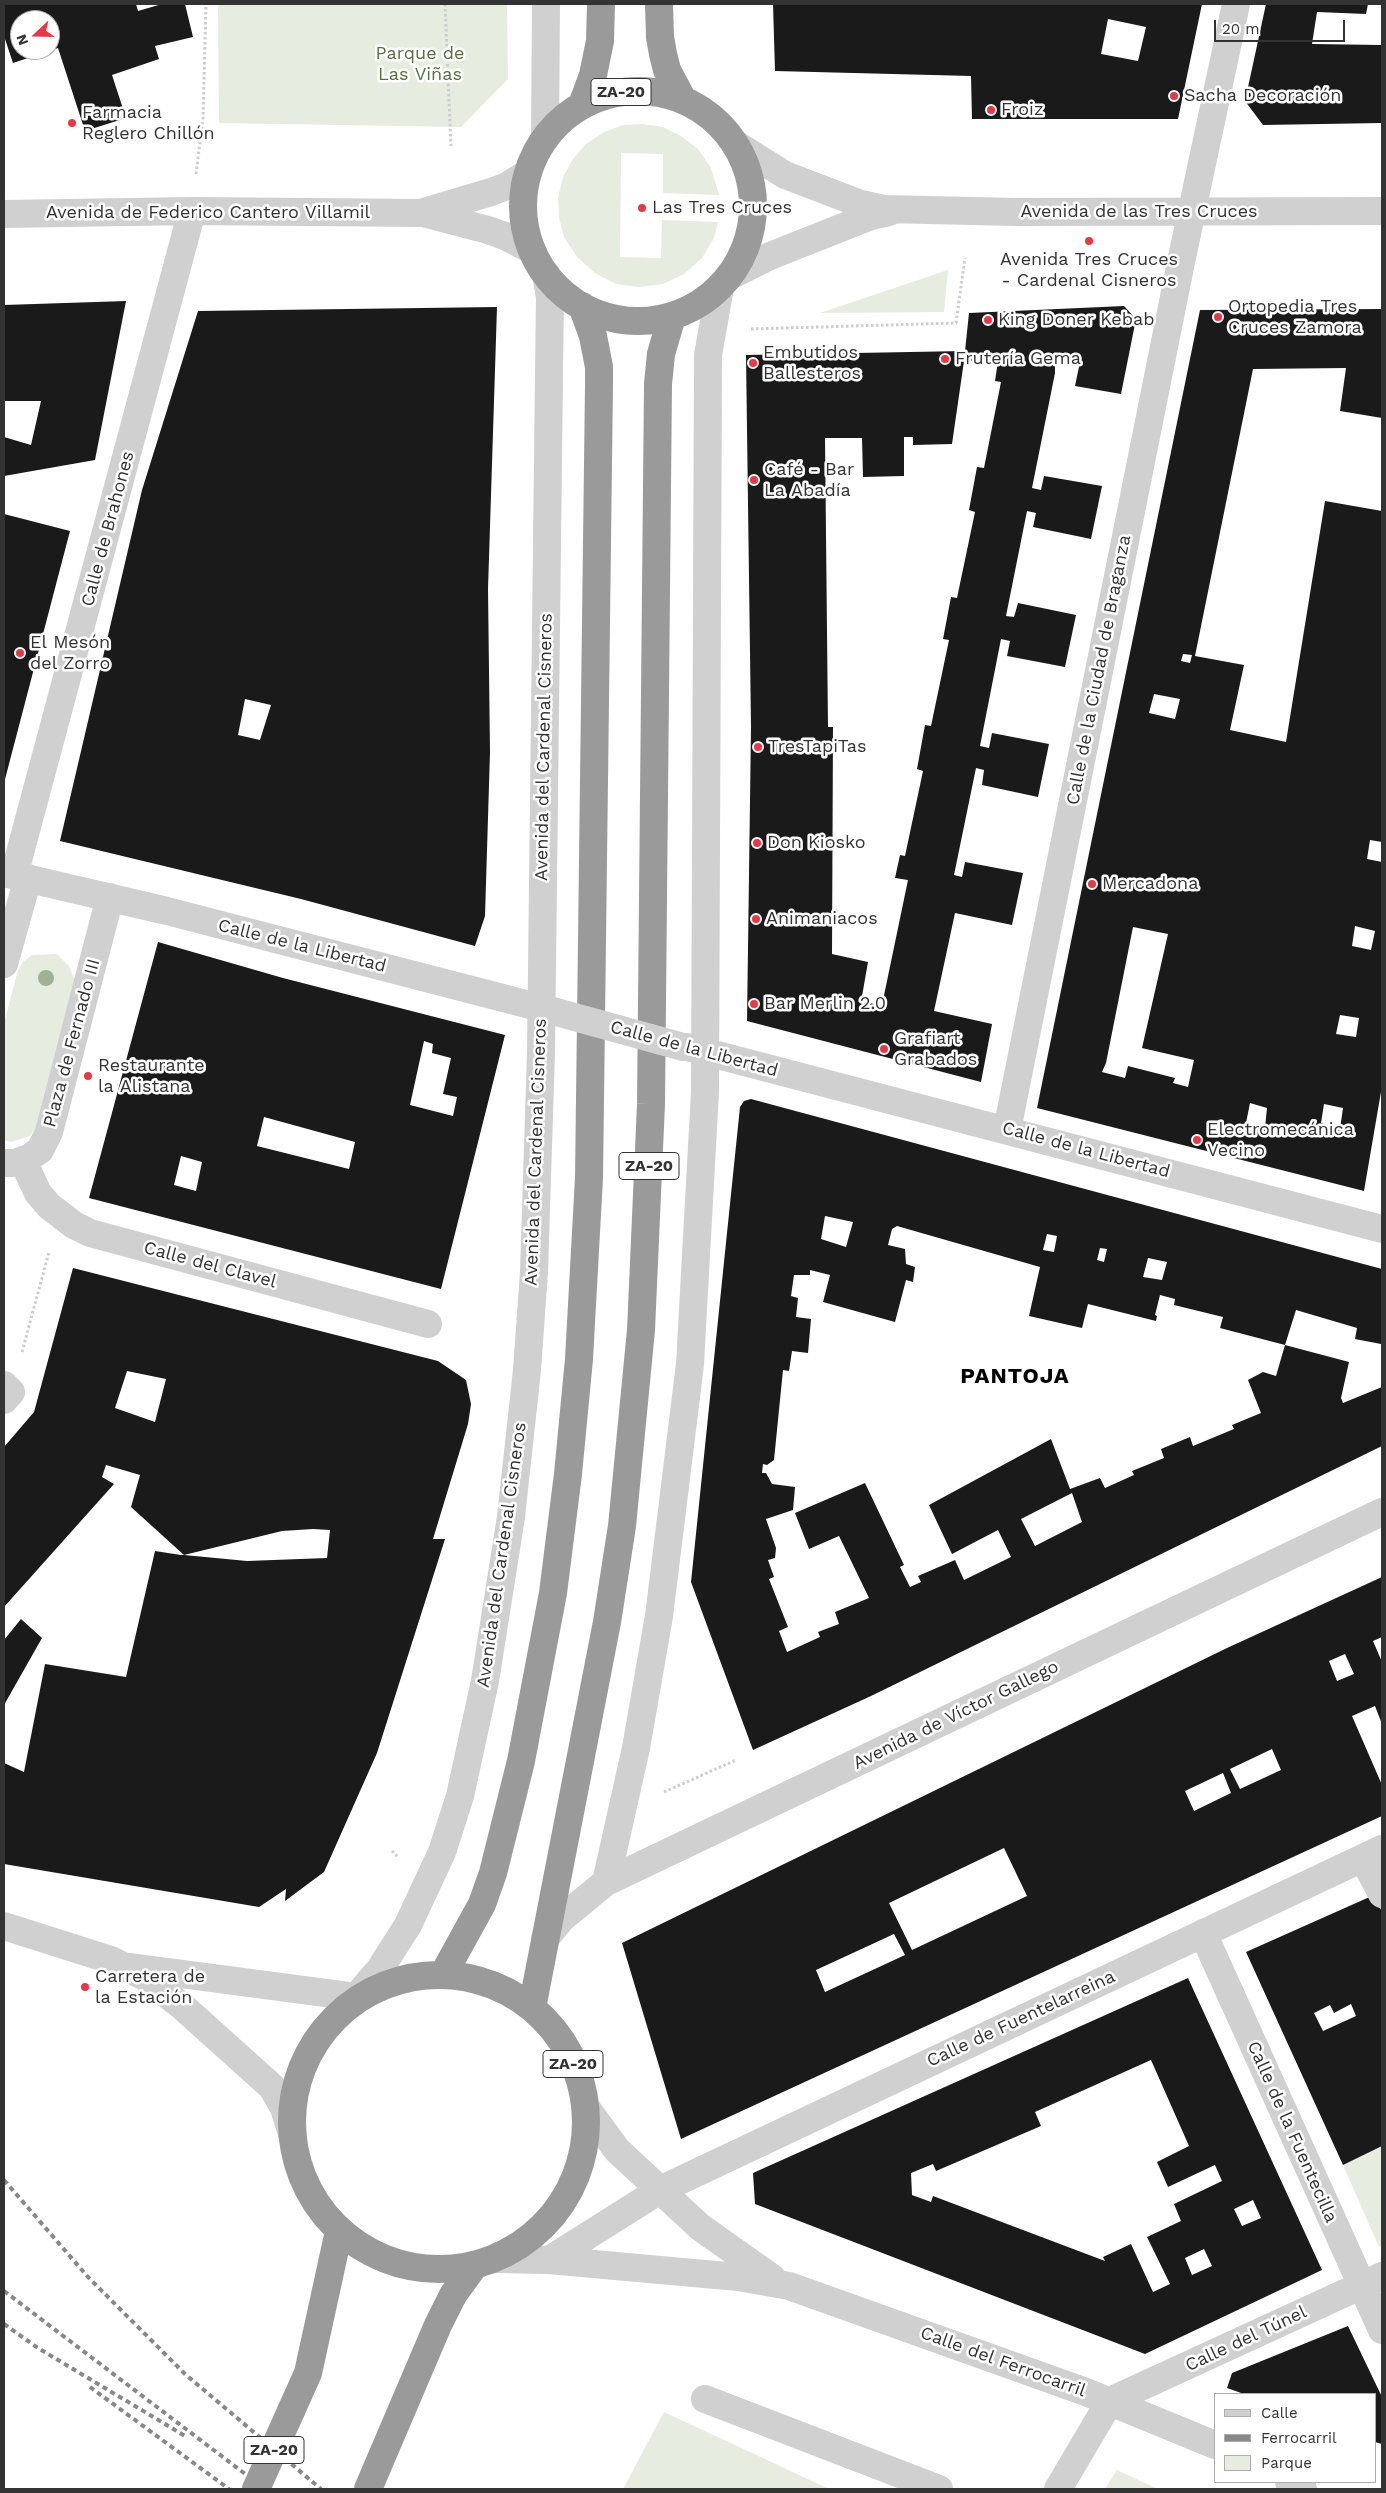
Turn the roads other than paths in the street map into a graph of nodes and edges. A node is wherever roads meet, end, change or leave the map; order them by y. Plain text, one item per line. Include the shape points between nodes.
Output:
1 (546, 4) edge
2 (601, 4) edge
3 (659, 4) edge
4 (1236, 4) edge
5 (683, 100) junction
6 (582, 105) junction
7 (545, 139) junction
8 (734, 142) junction
9 (528, 173) junction
10 (896, 211) junction
11 (1382, 211) edge
12 (192, 212) junction
13 (1192, 212) junction
14 (413, 213) junction
15 (4, 214) edge
16 (532, 250) junction
17 (546, 274) junction
18 (724, 282) junction
19 (582, 306) junction
20 (672, 316) junction
21 (15, 875) edge
22 (110, 897) junction
23 (4, 964) edge
24 (550, 1010) junction
25 (694, 1049) junction
26 (1007, 1130) junction
27 (13, 1162) edge
28 (1382, 1229) edge
29 (428, 1324) dead end
30 (1382, 1512) edge
31 (1373, 1853) edge
32 (606, 1882) junction
33 (1382, 1894) edge
34 (4, 1926) edge
35 (1202, 1934) junction
36 (545, 1939) junction
37 (130, 1967) junction
38 (444, 1975) junction
39 (356, 1997) junction
40 (532, 2008) junction
41 (584, 2106) junction
42 (293, 2137) junction
43 (660, 2190) junction
44 (339, 2231) junction
45 (549, 2260) junction
46 (485, 2263) junction
47 (1372, 2281) edge
48 (789, 2286) junction
49 (1382, 2330) edge
50 (705, 2399) dead end
51 (1110, 2401) junction
52 (1214, 2444) edge
53 (373, 2477) edge
54 (1292, 2483) edge
55 (256, 2489) edge
56 (939, 2489) edge
57 (1058, 2489) edge
58 (1303, 2489) edge

1 - 7 street
2 - 6 highway, ZA-20 via 596,59
3 - 5 highway, ZA-20 via 663,54
4 - 13 street, Calle de la Ciudad de Braganza
5 - 6 highway, Avenida del Cardenal Cisneros / ZA-20 via 656,92 630,91 606,95
5 - 8 highway, Avenida del Cardenal Cisneros / ZA-20 via 715,120
6 - 7 highway, Avenida del Cardenal Cisneros / ZA-20
7 - 9 highway, Avenida del Cardenal Cisneros / ZA-20
8 - 10 street, Avenida de las Tres Cruces via 785,175 861,204
8 - 18 highway, Avenida del Cardenal Cisneros / ZA-20 via 747,169 752,208 746,244
9 - 14 street, Avenida de Federico Cantero Villamil via 491,192 438,209
9 - 16 highway, Avenida del Cardenal Cisneros / ZA-20 via 523,210
10 - 13 street, Avenida de las Tres Cruces
10 - 18 street, Avenida de las Tres Cruces via 871,216 770,256
11 - 13 street, Avenida de las Tres Cruces
12 - 14 street, Avenida de Federico Cantero Villamil
12 - 15 street, Avenida de Federico Cantero Villamil
12 - 21 street, Calle de Brahones
13 - 26 street, Calle de la Ciudad de Braganza
14 - 16 street, Avenida de Federico Cantero Villamil via 441,216 488,230
16 - 17 highway, Avenida del Cardenal Cisneros / ZA-20
17 - 19 highway, Avenida del Cardenal Cisneros / ZA-20
17 - 24 street, Avenida del Cardenal Cisneros via 550,297
18 - 20 highway, Avenida del Cardenal Cisneros / ZA-20 via 698,304
18 - 25 street, Avenida del Cardenal Cisneros via 708,355
19 - 20 highway, Avenida del Cardenal Cisneros / ZA-20 via 618,319
19 - 38 highway via 593,336 599,384 589,1178 579,1359 554,1585 521,1761 494,1873 482,1904
20 - 36 highway, ZA-20 via 661,354 658,384 651,1104 641,1330 622,1526 607,1622 585,1748
21 - 22 street, Calle de la Libertad
21 - 23 street
22 - 24 street, Calle de la Libertad
22 - 27 street, Plaza de Fernado III via 49,1132 40,1150
24 - 25 street, Calle de la Libertad, bridge
24 - 39 street, Avenida del Cardenal Cisneros via 528,1370 511,1517 485,1681 460,1796 442,1852 408,1925 380,1969
25 - 26 street, Calle de la Libertad
25 - 32 street, Avenida del Cardenal Cisneros via 694,1304 682,1442 650,1671
26 - 28 street, Calle de la Libertad
27 - 29 street, Calle del Clavel via 60,1216 90,1233
30 - 32 street, Avenida de Víctor Gallego
31 - 33 street
31 - 35 street, Calle de Fuentelarreina
32 - 36 street, Avenida de Víctor Gallego via 561,1919
34 - 37 street
35 - 43 street, Calle de Fuentelarreina
35 - 47 street, Calle de la Fuentecilla
36 - 40 highway, ZA-20
37 - 39 street
37 - 42 street via 170,1996 272,2087 284,2108
38 - 39 highway, ZA-20 via 401,1980
38 - 40 highway, ZA-20 via 483,1982
39 - 42 highway, ZA-20 via 328,2026 304,2063 292,2108
40 - 41 highway, ZA-20 via 560,2039 578,2076
41 - 43 street, Calle del Ferrocarril via 617,2150
41 - 46 highway, ZA-20 via 582,2161 564,2202 535,2235
42 - 44 highway, ZA-20 via 295,2153 311,2195
43 - 45 street
43 - 48 street, Calle del Ferrocarril via 719,2242 765,2274
44 - 46 highway, ZA-20 via 378,2257 425,2270 448,2272
44 - 55 highway, ZA-20, bridge via 308,2373
45 - 46 street, Calle del Ferrocarril
45 - 48 street, Calle del Ferrocarril via 738,2277
46 - 53 highway, ZA-20 via 453,2295
47 - 49 street, Calle de la Fuentecilla
47 - 51 street, Calle del Túnel
48 - 51 street, Calle del Ferrocarril
50 - 56 street
51 - 52 street, Calle del Ferrocarril
51 - 57 street
54 - 58 street

